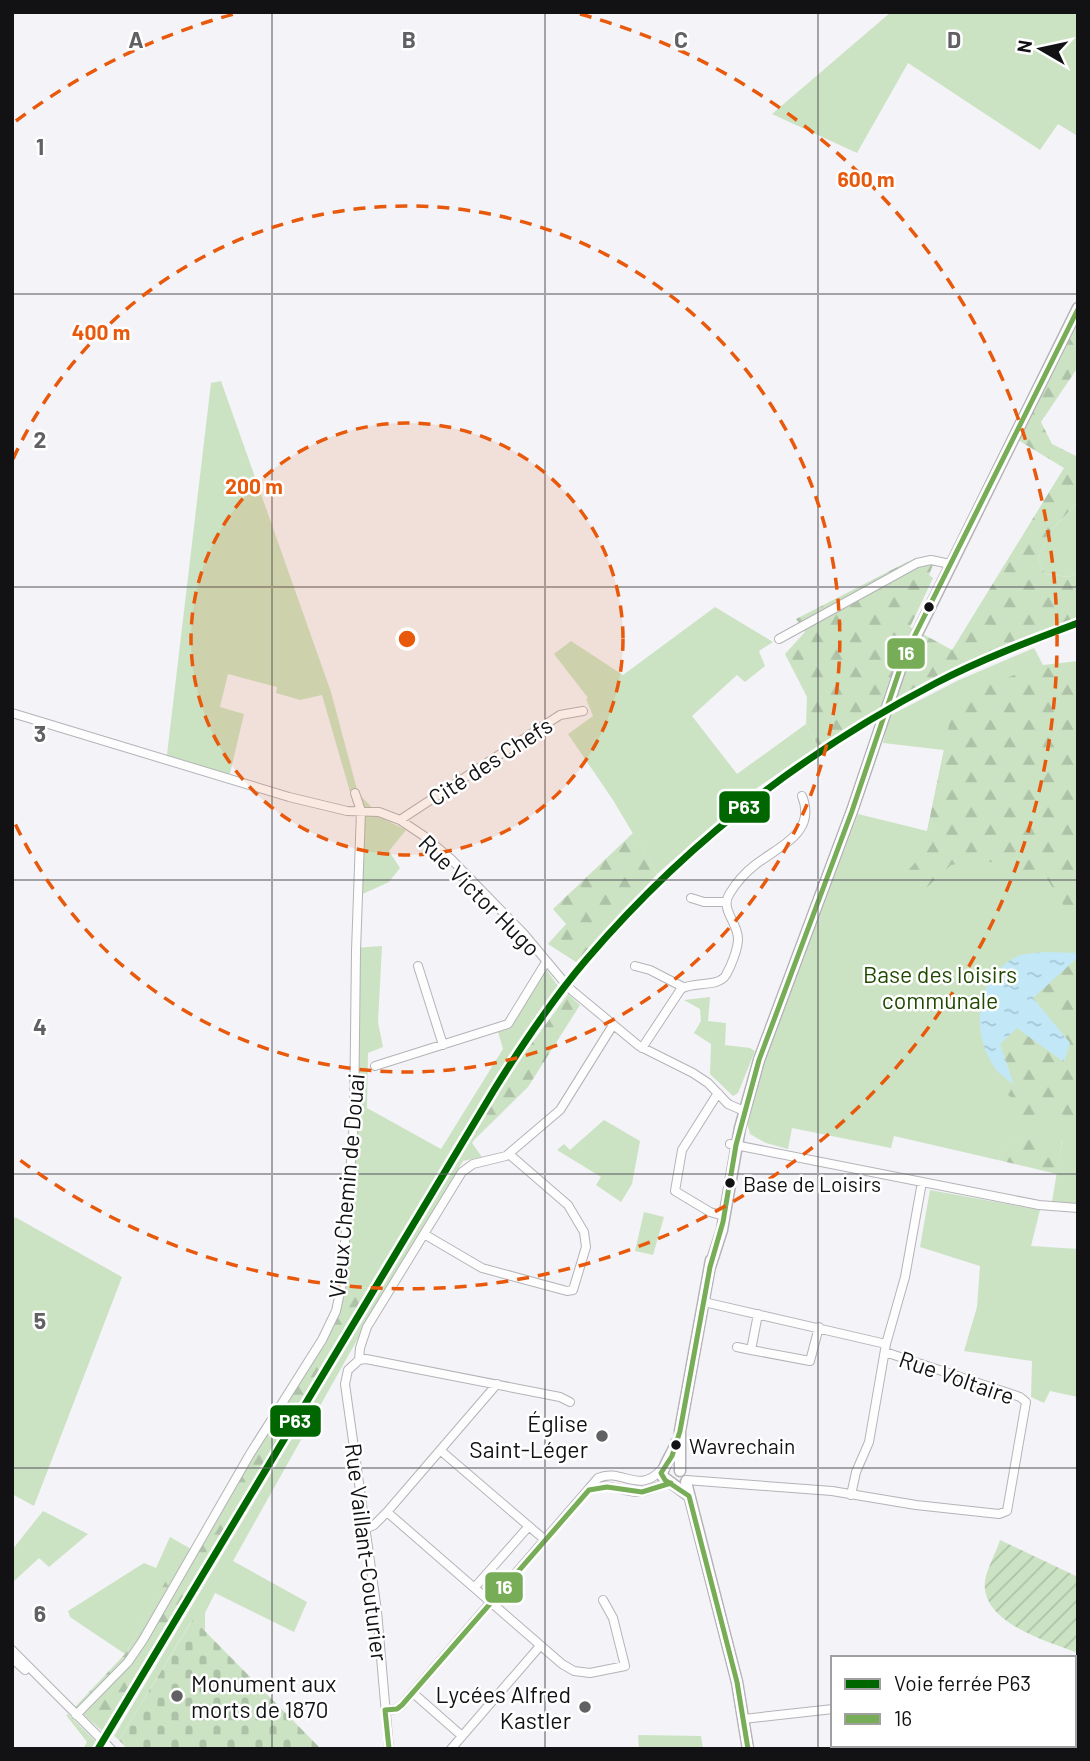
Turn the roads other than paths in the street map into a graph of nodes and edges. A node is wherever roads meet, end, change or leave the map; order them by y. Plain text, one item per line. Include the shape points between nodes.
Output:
1 (1078, 308) edge
2 (950, 564) junction
3 (779, 639) dead end
4 (583, 711) dead end
5 (12, 713) edge
6 (355, 793) dead end
7 (802, 796) dead end
8 (361, 811) junction
9 (400, 820) junction
10 (691, 898) dead end
11 (726, 902) junction
12 (546, 961) junction
13 (418, 966) dead end
14 (635, 966) dead end
15 (683, 987) junction
16 (613, 1025) junction
17 (443, 1045) junction
18 (642, 1048) junction
19 (375, 1066) dead end
20 (718, 1093) junction
21 (741, 1110) junction
22 (733, 1145) junction
23 (509, 1154) junction
24 (922, 1182) junction
25 (1078, 1208) edge
26 (722, 1216) junction
27 (424, 1234) junction
28 (704, 1301) junction
29 (758, 1314) junction
30 (819, 1327) junction
31 (737, 1347) dead end
32 (885, 1348) junction
33 (751, 1350) junction
34 (359, 1360) junction
35 (497, 1384) junction
36 (570, 1402) dead end
37 (680, 1431) junction
38 (440, 1450) junction
39 (664, 1467) junction
40 (680, 1481) junction
41 (589, 1490) junction
42 (851, 1495) junction
43 (387, 1512) junction
44 (529, 1526) junction
45 (365, 1529) junction
46 (545, 1540) junction
47 (475, 1587) junction
48 (603, 1600) dead end
49 (491, 1602) junction
50 (540, 1646) junction
51 (12, 1650) edge
52 (12, 1658) edge
53 (52, 1691) junction
54 (413, 1693) junction
55 (831, 1709) edge
56 (385, 1710) junction
57 (76, 1714) junction
58 (743, 1719) junction
59 (463, 1736) junction
60 (111, 1749) edge
61 (389, 1749) edge
62 (451, 1749) edge
63 (748, 1749) edge

1 - 2 main road
2 - 3 street via 917,563
2 - 21 main road via 902,664
4 - 9 street, Cité des Chefs via 560,715
5 - 8 street, Rue Victor Hugo via 289,797
6 - 8 street, Vieux Chemin de Douai
7 - 11 street via 807,812 798,833 751,868
8 - 9 street, Rue Victor Hugo
8 - 57 street, Vieux Chemin de Douai via 354,1121 339,1299 317,1349 250,1454 135,1653
9 - 12 street, Rue Victor Hugo via 456,864
10 - 11 street
11 - 15 street via 738,939 727,974 717,981
12 - 16 street, Rue Victor Hugo via 566,985
12 - 17 street via 509,1024
13 - 17 street
14 - 15 street
15 - 18 street
16 - 18 street, Rue Victor Hugo
16 - 23 street via 563,1107
17 - 19 street
18 - 20 street, Rue Victor Hugo via 693,1073
20 - 21 street, Rue Victor Hugo
20 - 26 street via 682,1150 674,1191
21 - 22 main road
22 - 24 street
22 - 26 main road
23 - 27 street, Rue Vaillant-Couturier via 464,1170
23 - 27 street via 568,1205 584,1232 586,1247 573,1290 482,1268
24 - 25 street
24 - 32 street via 905,1277
26 - 28 main road
27 - 34 street, Rue Vaillant-Couturier via 367,1327
28 - 29 street
28 - 37 main road
29 - 30 street
29 - 33 street
30 - 32 street
30 - 33 street via 810,1362
31 - 33 street
32 - 42 street via 868,1447
32 - 42 street, Rue Voltaire via 1026,1402 1009,1507 999,1514
34 - 35 street
34 - 45 street, Rue Vaillant-Couturier via 348,1370 345,1384
35 - 36 street
35 - 38 street
37 - 39 main road
37 - 40 main road
38 - 43 street
38 - 44 street
39 - 40 main road via 674,1465
39 - 41 street via 644,1482 603,1476
40 - 41 street, Rue Voltaire via 642,1492 600,1486
40 - 42 street, Rue Voltaire
40 - 58 main road via 689,1496
41 - 46 street
43 - 45 street
43 - 47 street
44 - 46 street
44 - 47 street
45 - 56 street, Rue Vaillant-Couturier
46 - 49 street
47 - 49 street
48 - 50 street via 613,1618 625,1666 582,1673
49 - 50 street
49 - 54 street
50 - 59 street
51 - 53 street
52 - 53 street
53 - 57 street
54 - 56 street via 400,1707
54 - 59 street
55 - 58 street
56 - 61 street, Rue Vaillant-Couturier
57 - 60 street
58 - 63 main road
59 - 62 street

